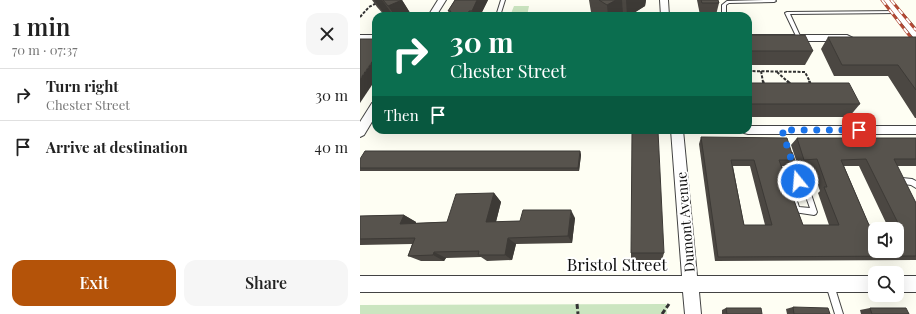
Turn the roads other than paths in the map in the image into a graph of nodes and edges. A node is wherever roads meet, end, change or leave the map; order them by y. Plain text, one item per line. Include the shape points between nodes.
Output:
1 (442, 0) edge
2 (503, 0) edge
3 (664, 0) edge
4 (888, 0) edge
5 (774, 1) dead end
6 (434, 12) edge
7 (499, 12) edge
8 (665, 12) edge
9 (724, 12) edge
10 (898, 12) junction
11 (360, 38) edge
12 (372, 38) edge
13 (752, 38) edge
14 (799, 38) junction
15 (859, 38) edge
16 (912, 38) edge
17 (372, 112) edge
18 (372, 128) edge
19 (361, 129) edge
20 (752, 130) edge
21 (916, 130) edge
22 (677, 134) edge
23 (788, 148) edge
24 (798, 181) junction
25 (916, 185) edge
26 (903, 188) edge
27 (690, 283) junction
28 (360, 284) edge
29 (829, 284) junction
30 (868, 284) edge
31 (904, 284) edge
32 (916, 284) edge
33 (693, 314) edge
34 (839, 314) edge

1 - 6 street
2 - 7 lane
3 - 8 street
4 - 10 street
5 - 9 lane via 728,2 724,5
10 - 14 lane via 787,13
10 - 16 street
11 - 12 street
13 - 14 street
14 - 15 street
17 - 19 street
18 - 19 street
20 - 21 street via 783,133
22 - 27 street, Dumont Avenue
23 - 24 lane
24 - 24 lane via 805,184 814,212 796,210 788,182
25 - 26 lane via 902,181 900,184
27 - 28 street, Bristol Street
27 - 29 street, Bristol Street
27 - 33 street, Dumont Avenue
29 - 30 street, Bristol Street
29 - 34 lane
31 - 32 street

